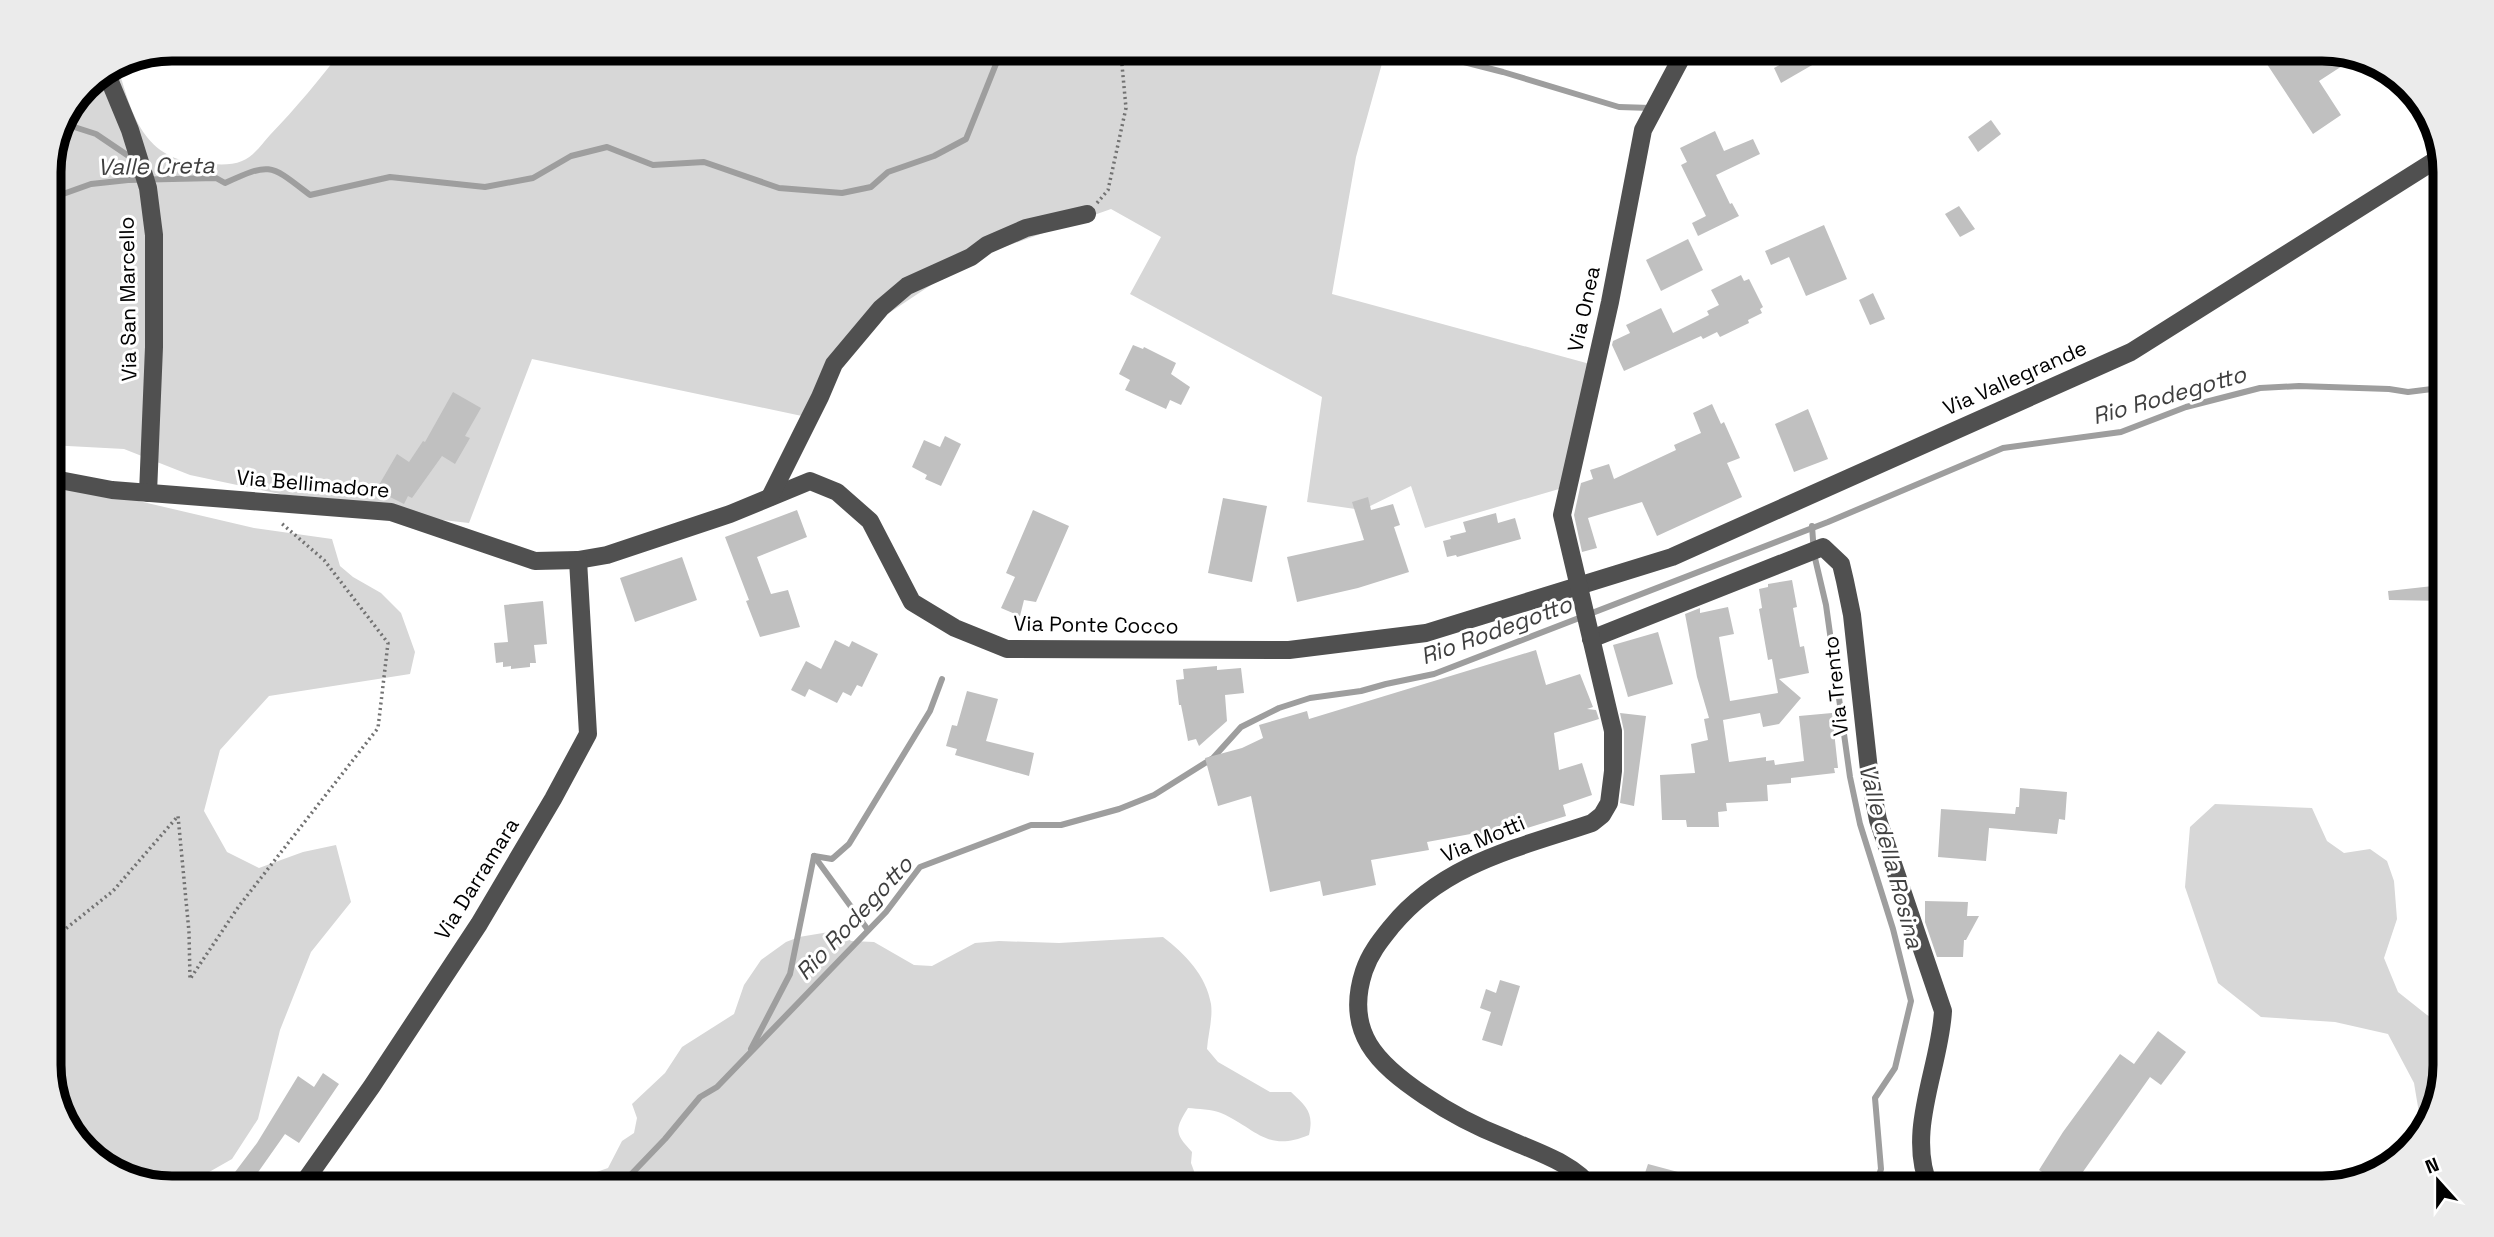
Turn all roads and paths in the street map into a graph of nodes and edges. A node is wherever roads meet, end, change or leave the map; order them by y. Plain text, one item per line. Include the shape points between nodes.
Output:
1 (1121, 61) edge
2 (1680, 61) edge
3 (110, 81) edge
4 (2433, 162) edge
5 (1087, 215) joint
6 (61, 480) edge
7 (148, 493) junction
8 (770, 498) junction
9 (257, 501) junction
10 (607, 555) joint
11 (578, 560) junction
12 (1581, 594) junction
13 (1590, 634) junction
14 (61, 933) edge
15 (308, 1176) edge
16 (1580, 1176) edge
17 (1925, 1176) edge

1 - 5 path via 1126,108 1108,190
2 - 12 street, Via Onea via 1643,130 1562,515
3 - 7 street, Via San Marcello via 148,188 154,235
4 - 12 street, Via Vallegrande via 2131,352
5 - 8 street via 1026,228 987,245 907,286 881,308 834,365
6 - 7 street, Via Bellimadore
7 - 9 street, Via Bellimadore
8 - 10 street, Via Ponte Cocco
8 - 12 street, Via Ponte Cocco via 810,481 836,492 870,521 912,602 956,628 1007,649 1289,650 1426,633
9 - 11 street, Via Bellimadore via 391,512 535,561
9 - 14 path via 324,560 388,643 378,728 239,906 190,979 178,816 113,891
10 - 11 street, Via Bellimadore
11 - 15 street, Via Darramara via 588,734 479,923
12 - 13 street, Via Motti
13 - 16 street, Via Motti via 1614,731 1609,803 1602,815 1592,823 1513,849 1440,882 1403,913 1369,954 1357,990 1363,1036 1378,1060 1399,1079 1456,1115 1554,1159
13 - 17 street, Via Trento via 1815,550 1841,564 1852,615 1878,820 1943,1011 1923,1113

